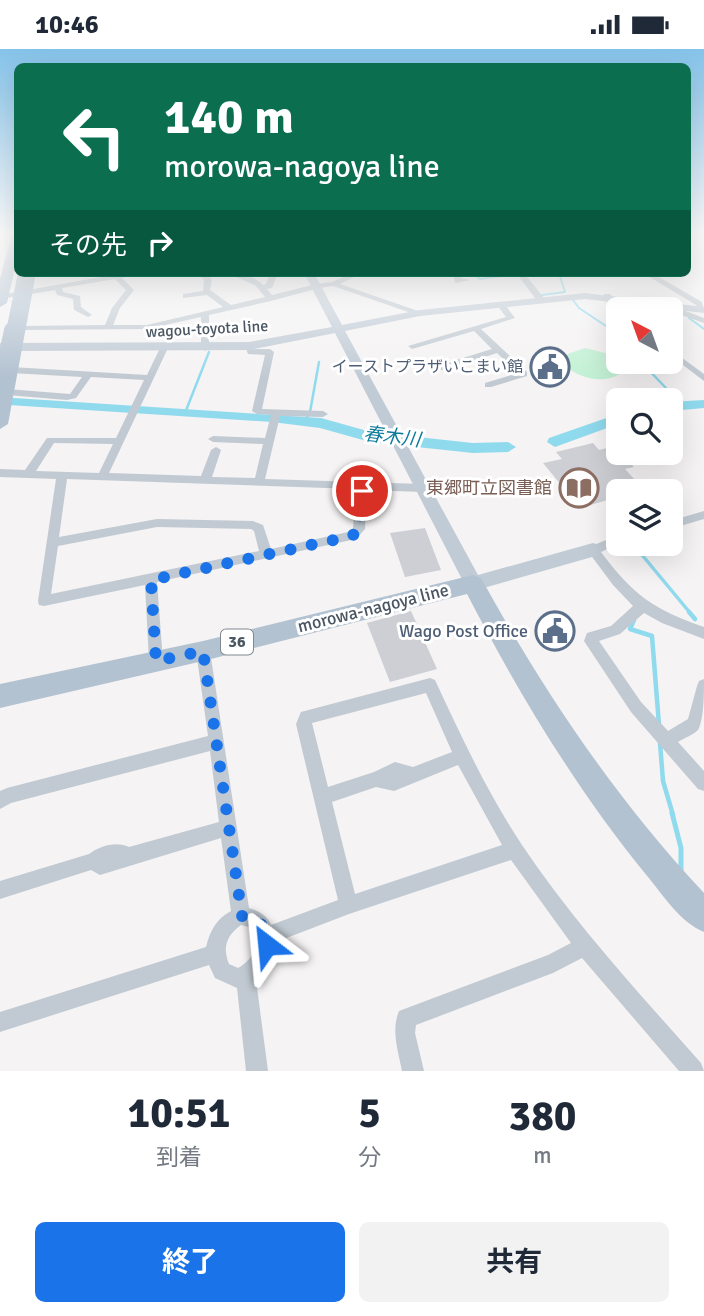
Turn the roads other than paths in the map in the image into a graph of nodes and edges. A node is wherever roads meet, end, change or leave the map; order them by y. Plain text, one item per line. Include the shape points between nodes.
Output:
1 (4, 282) edge
2 (7, 282) edge
3 (22, 282) edge
4 (29, 282) edge
5 (79, 282) edge
6 (121, 282) edge
7 (208, 282) edge
8 (251, 282) edge
9 (271, 282) edge
10 (313, 282) edge
11 (339, 282) edge
12 (527, 282) edge
13 (662, 282) edge
14 (334, 284) junction
15 (57, 286) junction
16 (316, 286) junction
17 (264, 287) junction
18 (27, 292) junction
19 (206, 293) junction
20 (186, 296) dead end
21 (607, 296) joint
22 (0, 299) edge
23 (271, 299) junction
24 (541, 300) junction
25 (500, 304) junction
26 (230, 308) junction
27 (205, 313) junction
28 (420, 313) junction
29 (703, 314) edge
30 (88, 315) dead end
31 (108, 326) junction
32 (19, 328) junction
33 (475, 328) junction
34 (338, 329) junction
35 (0, 336) edge
36 (249, 346) junction
37 (412, 346) dead end
38 (7, 347) edge
39 (164, 348) junction
40 (205, 348) junction
41 (498, 350) junction
42 (683, 361) edge
43 (440, 368) dead end
44 (11, 370) junction
45 (88, 375) junction
46 (150, 378) junction
47 (704, 378) edge
48 (488, 386) dead end
49 (4, 390) edge
50 (276, 413) junction
51 (323, 414) dead end
52 (1, 416) edge
53 (120, 441) junction
54 (270, 441) junction
55 (0, 474) edge
56 (28, 474) junction
57 (62, 475) junction
58 (102, 477) junction
59 (205, 481) junction
60 (258, 483) junction
61 (362, 487) junction
62 (422, 488) junction
63 (703, 517) edge
64 (683, 522) edge
65 (52, 543) junction
66 (606, 544) edge
67 (593, 550) junction
68 (266, 554) junction
69 (151, 580) junction
70 (473, 583) junction
71 (640, 607) junction
72 (704, 633) edge
73 (203, 651) junction
74 (156, 661) junction
75 (704, 686) edge
76 (0, 696) edge
77 (665, 741) junction
78 (215, 742) junction
79 (462, 756) junction
80 (704, 783) edge
81 (321, 797) junction
82 (0, 801) edge
83 (228, 828) junction
84 (515, 850) junction
85 (0, 890) edge
86 (349, 905) junction
87 (704, 915) edge
88 (242, 916) junction
89 (267, 936) junction
90 (585, 946) junction
91 (215, 954) junction
92 (246, 976) junction
93 (0, 1022) edge
94 (687, 1070) edge
95 (257, 1071) edge
96 (413, 1071) edge

1 - 22 main road
2 - 35 main road
3 - 49 main road, bridge
4 - 18 main road
5 - 15 street
6 - 31 street via 130,290
7 - 19 street
8 - 17 street
9 - 17 street
10 - 16 main road
11 - 14 street
12 - 24 street
13 - 29 street via 699,303
14 - 16 street
14 - 28 street
15 - 18 street
15 - 30 street via 60,293 77,298 76,307
16 - 23 street
16 - 34 main road
17 - 23 street
18 - 22 street
18 - 32 main road
19 - 20 street
19 - 26 street
21 - 24 main road, wagou-toyota line
21 - 29 main road, wagou-toyota line
23 - 26 street
24 - 25 main road, wagou-toyota line
25 - 28 main road, wagou-toyota line
25 - 33 street via 511,318
26 - 27 street
27 - 31 street via 134,328
27 - 40 street
28 - 34 main road, wagou-toyota line
31 - 32 street
32 - 38 main road
33 - 37 street
33 - 41 street
34 - 36 main road, wagou-toyota line
34 - 62 main road
36 - 40 main road, wagou-toyota line
36 - 50 street via 251,352 270,352 257,411
38 - 39 main road, wagou-toyota line
38 - 44 main road
39 - 40 main road, wagou-toyota line
39 - 46 street
41 - 43 street
41 - 48 street via 524,374
42 - 47 street
44 - 45 street
44 - 49 main road
45 - 46 street
45 - 49 street via 67,397
46 - 53 street
49 - 52 main road
50 - 51 street
50 - 54 street
53 - 56 street via 51,440
53 - 58 street
54 - 59 street via 215,444
54 - 60 street
55 - 56 street
56 - 57 street
57 - 58 street
57 - 65 street
58 - 59 street
59 - 60 street
60 - 61 street
61 - 62 street
61 - 68 street via 357,533
62 - 70 main road
63 - 64 street
65 - 68 street via 157,523 253,525 259,528
65 - 69 street via 44,601
66 - 67 street
67 - 70 main road
67 - 71 street
68 - 69 street
69 - 74 street
70 - 73 main road, morowa-nagoya line / 36
70 - 87 main road, morowa-nagoya line via 528,687 603,801
71 - 72 street
71 - 77 street via 618,628 592,637 590,642
73 - 74 main road, morowa-nagoya line / 36
73 - 78 street
74 - 76 main road, morowa-nagoya line / 36
75 - 77 street via 694,724
77 - 80 street
78 - 82 street
78 - 83 street
79 - 81 street via 394,783 376,779
79 - 81 street via 430,684 306,717 303,725
79 - 84 street
81 - 86 street
83 - 85 street via 100,866 93,861
83 - 88 street
84 - 86 street
84 - 90 street
86 - 89 street
88 - 89 street via 257,920
88 - 91 street via 219,933
89 - 92 street via 261,964
90 - 94 street
90 - 96 street via 553,963 406,1019
91 - 92 street via 229,976
91 - 93 street
92 - 95 street

